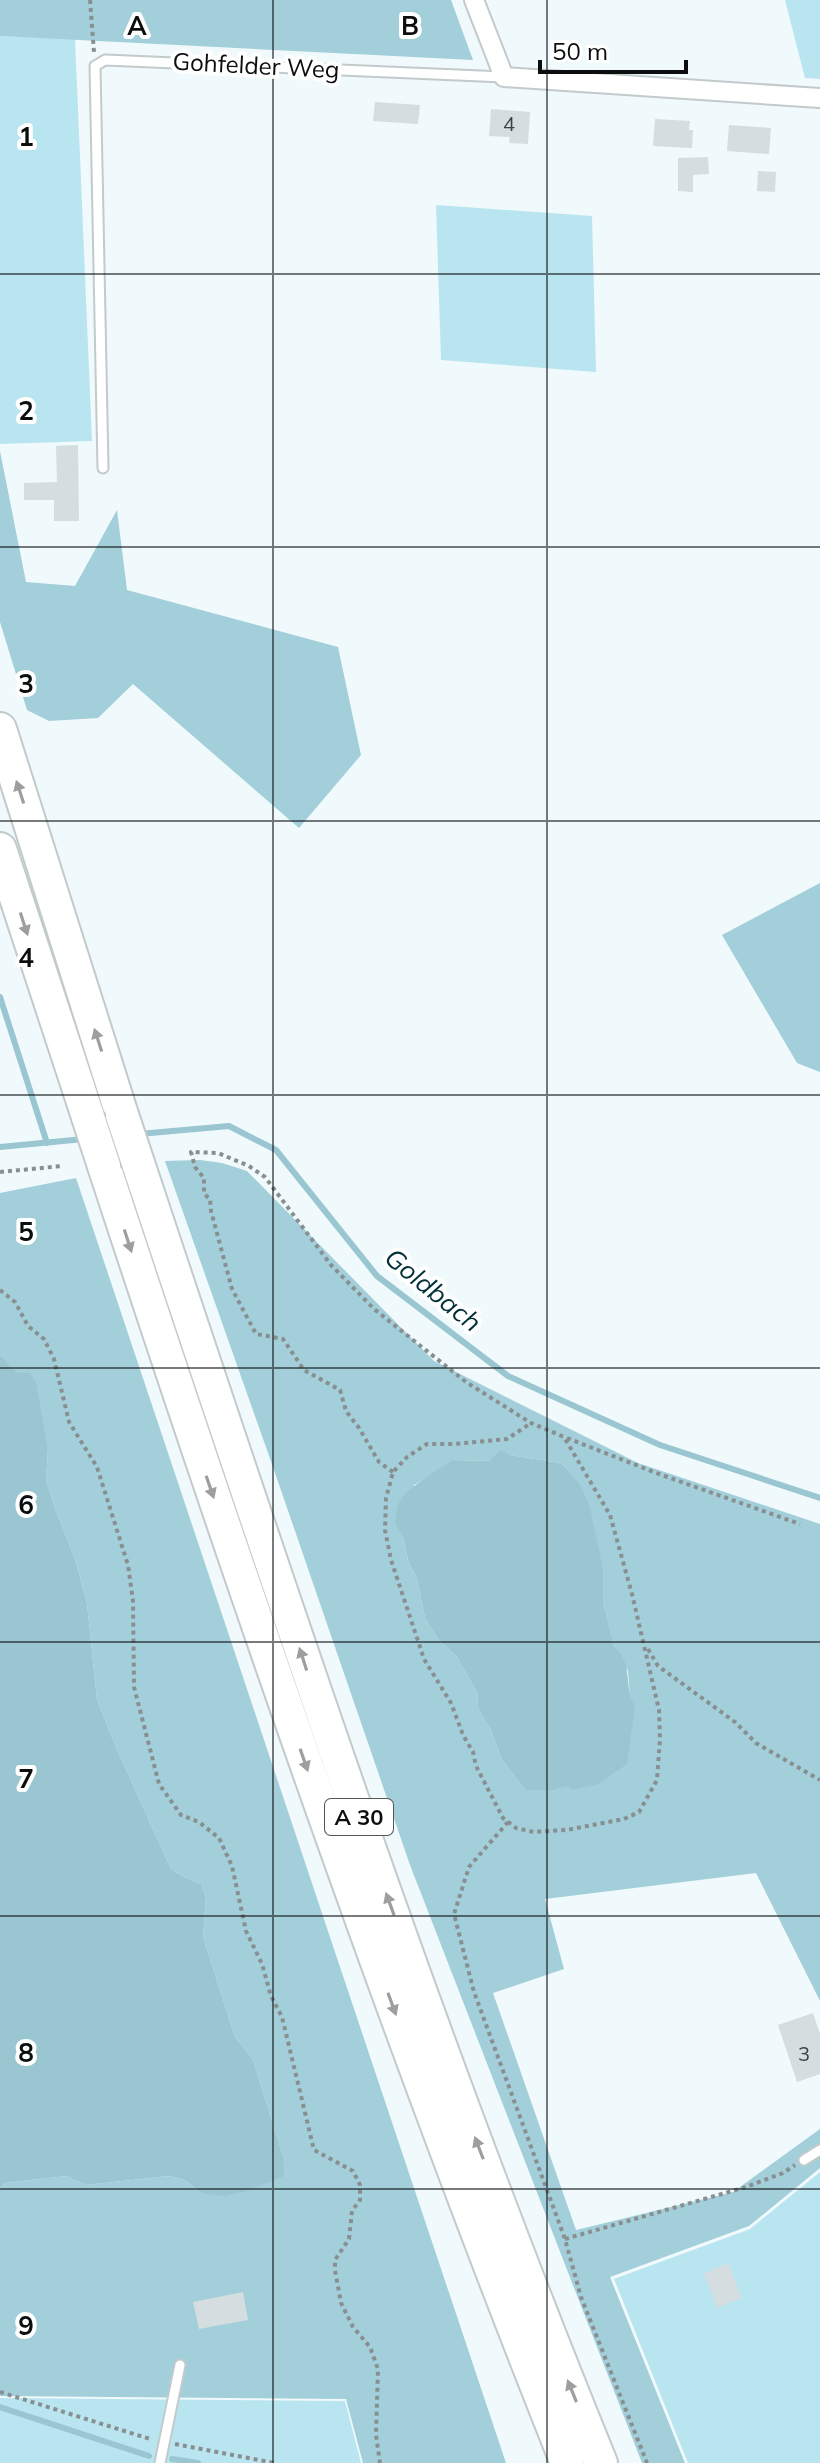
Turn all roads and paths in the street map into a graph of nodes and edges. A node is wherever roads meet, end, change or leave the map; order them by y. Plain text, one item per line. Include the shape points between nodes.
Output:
1 (90, 0) edge
2 (474, 0) edge
3 (95, 66) junction
4 (504, 77) junction
5 (820, 98) edge
6 (103, 468) dead end
7 (0, 729) edge
8 (0, 849) edge
9 (62, 1166) dead end
10 (0, 1172) edge
11 (0, 1290) edge
12 (531, 1423) junction
13 (564, 1437) junction
14 (393, 1472) junction
15 (800, 1524) dead end
16 (645, 1643) junction
17 (820, 1780) edge
18 (508, 1822) junction
19 (820, 2150) edge
20 (804, 2160) joint
21 (565, 2239) junction
22 (180, 2365) dead end
23 (0, 2392) edge
24 (164, 2442) junction
25 (160, 2463) edge
26 (275, 2463) edge
27 (380, 2463) edge
28 (567, 2463) edge
29 (601, 2463) edge
30 (647, 2463) edge

1 - 3 path
2 - 4 street
3 - 4 lane, Gohfelder Weg via 105,60
3 - 6 lane
4 - 5 street, Gohfelder Weg
29 -> 7 highway, A 30, bridge via 435,2032 310,1680
8 -> 28 highway, A 30, bridge via 203,1466 348,1885
9 - 10 path
11 - 27 path via 44,1339 69,1422 97,1467 114,1517 133,1601 134,1687 159,1784 181,1815 219,1838 232,1866 246,1931 282,2017 314,2150 353,2171 360,2185 349,2239 335,2260 335,2270 341,2303 378,2369
12 - 13 path
12 - 14 path via 507,1439 427,1444
12 - 14 path via 466,1382 374,1309 331,1265 265,1177 218,1153 191,1152 204,1178 232,1289 256,1334 283,1339 304,1370 340,1390 346,1411 379,1462
13 - 15 path
13 - 16 path via 610,1515
14 - 18 path via 385,1530 409,1617 424,1659
16 - 17 path via 658,1666 756,1743
16 - 18 path via 660,1739 657,1780 639,1812 567,1830 534,1832
18 - 21 path via 469,1867 454,1914 474,1992
19 - 20 lane
20 - 21 path via 746,2187
21 - 30 path via 581,2297
22 - 24 lane
23 - 24 path
24 - 25 lane
24 - 26 path

